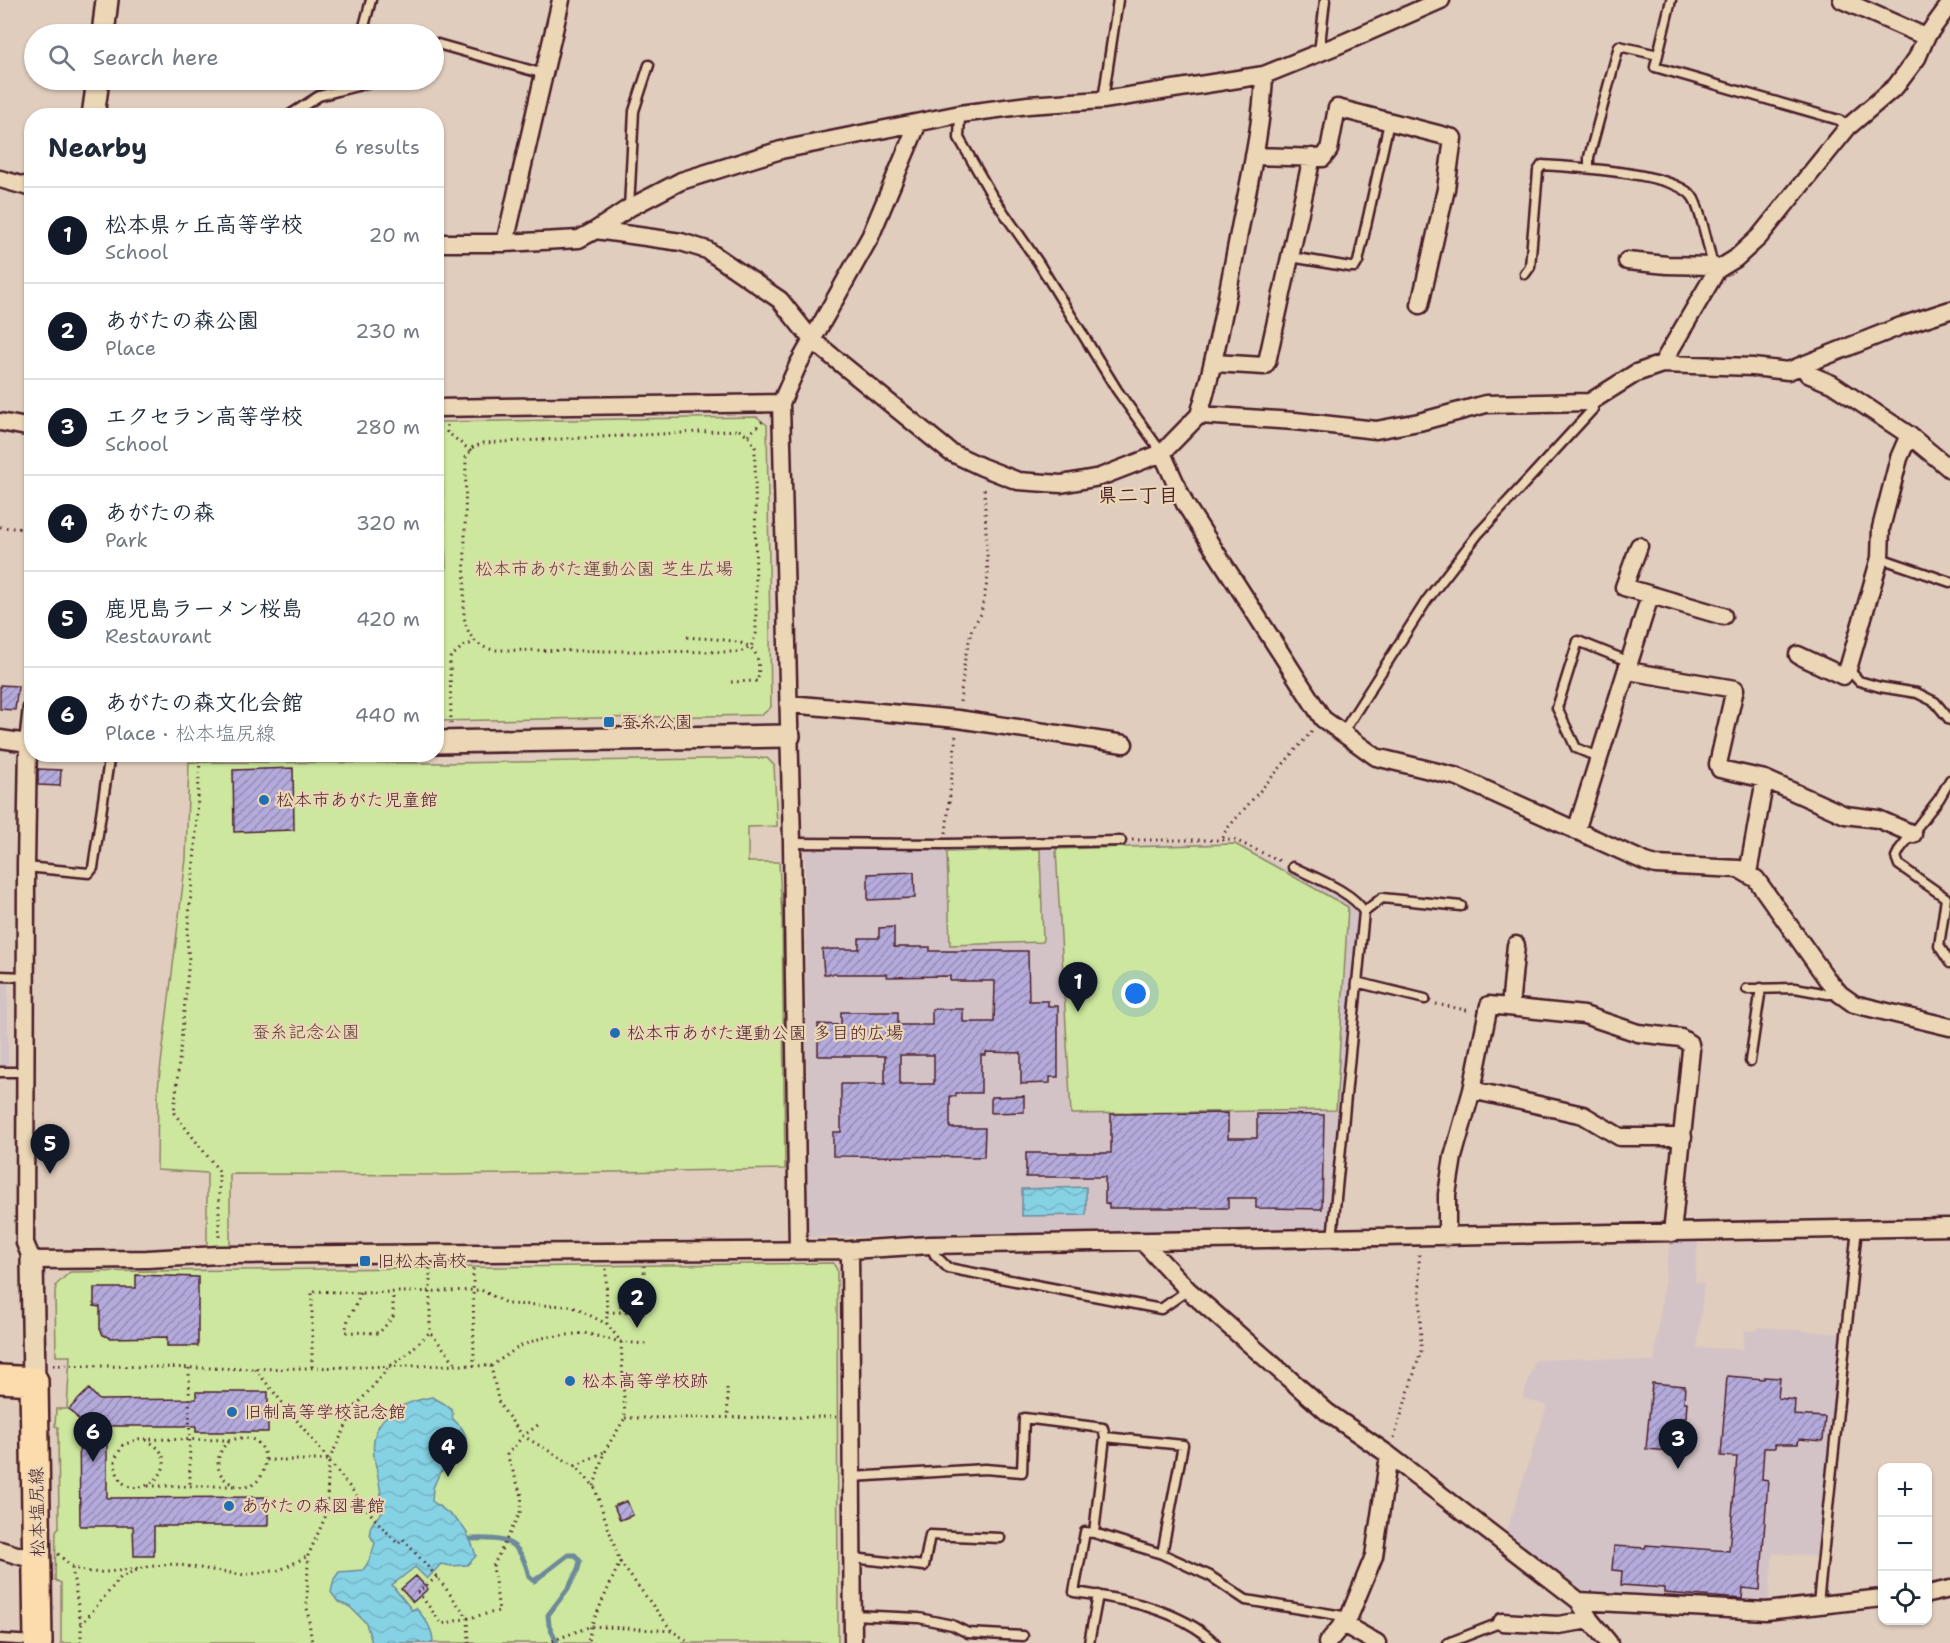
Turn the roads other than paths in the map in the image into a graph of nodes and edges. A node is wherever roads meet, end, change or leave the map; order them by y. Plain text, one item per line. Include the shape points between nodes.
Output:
1 (107, 0) edge
2 (371, 0) edge
3 (561, 0) edge
4 (1118, 0) edge
5 (1325, 0) edge
6 (1441, 0) edge
7 (1671, 0) edge
8 (1842, 0) edge
9 (1950, 4) edge
10 (104, 24) edge
11 (365, 24) edge
12 (1926, 38) junction
13 (444, 46) edge
14 (1319, 53) junction
15 (1658, 55) junction
16 (649, 65) dead end
17 (544, 74) junction
18 (1264, 75) junction
19 (97, 90) edge
20 (341, 90) edge
21 (1102, 100) junction
22 (94, 108) edge
23 (300, 108) edge
24 (960, 114) junction
25 (1389, 122) junction
26 (918, 123) junction
27 (1848, 127) junction
28 (1254, 156) junction
29 (1312, 157) junction
30 (1589, 167) junction
31 (0, 179) edge
32 (24, 186) edge
33 (629, 208) junction
34 (596, 230) junction
35 (444, 243) edge
36 (505, 243) junction
37 (1291, 257) junction
38 (1627, 261) dead end
39 (1715, 268) junction
40 (1525, 274) dead end
41 (1420, 305) dead end
42 (1950, 310) edge
43 (812, 340) junction
44 (1214, 363) junction
45 (1662, 364) junction
46 (1803, 366) junction
47 (1590, 402) junction
48 (781, 403) junction
49 (444, 408) edge
50 (1199, 416) junction
51 (0, 422) edge
52 (24, 426) edge
53 (1909, 435) junction
54 (1162, 453) junction
55 (1950, 469) edge
56 (1639, 546) dead end
57 (1880, 558) junction
58 (1950, 582) edge
59 (1650, 596) junction
60 (1723, 616) dead end
61 (1798, 655) dead end
62 (1629, 667) junction
63 (1848, 669) junction
64 (789, 704) junction
65 (1950, 720) edge
66 (1343, 732) junction
67 (789, 736) junction
68 (0, 739) edge
69 (24, 742) edge
70 (444, 742) edge
71 (1124, 744) dead end
72 (1600, 758) junction
73 (29, 762) edge
74 (109, 762) edge
75 (1765, 779) junction
76 (1950, 780) edge
77 (1576, 831) junction
78 (1913, 834) junction
79 (1121, 841) road end
80 (792, 843) junction
81 (26, 867) junction
82 (1293, 867) road end
83 (1748, 873) junction
84 (1461, 906) dead end
85 (1364, 912) junction
86 (1516, 945) dead end
87 (1950, 963) edge
88 (0, 976) edge
89 (26, 977) junction
90 (1356, 982) junction
91 (1747, 988) dead end
92 (1761, 988) junction
93 (1840, 994) junction
94 (1425, 999) road end
95 (1510, 1007) junction
96 (1950, 1027) edge
97 (1750, 1061) dead end
98 (0, 1072) edge
99 (25, 1072) junction
100 (1472, 1090) junction
101 (1683, 1137) junction
102 (1857, 1227) junction
103 (1950, 1227) edge
104 (1672, 1233) junction
105 (1447, 1237) junction
106 (1332, 1239) junction
107 (1142, 1241) junction
108 (930, 1245) junction
109 (798, 1250) junction
110 (850, 1250) junction
111 (32, 1260) junction
112 (1188, 1290) junction
113 (44, 1373) junction
114 (0, 1379) edge
115 (1105, 1437) junction
116 (1389, 1455) junction
117 (852, 1477) junction
118 (1094, 1533) junction
119 (1000, 1538) dead end
120 (0, 1550) edge
121 (1162, 1554) junction
122 (24, 1557) dead end
123 (853, 1558) junction
124 (1950, 1588) edge
125 (1932, 1593) edge
126 (1098, 1595) junction
127 (1878, 1598) edge
128 (1579, 1601) junction
129 (1818, 1604) junction
130 (853, 1614) junction
131 (1346, 1620) junction
132 (1590, 1620) junction
133 (1502, 1622) joint
134 (1023, 1636) dead end
135 (0, 1639) edge
136 (38, 1642) edge
137 (853, 1643) edge
138 (1089, 1643) edge
139 (1215, 1643) edge
140 (1327, 1643) edge
141 (1377, 1643) edge
142 (1448, 1643) edge
143 (1609, 1643) edge

1 - 10 street
2 - 11 lane
3 - 17 street
4 - 21 lane
5 - 14 lane
6 - 14 street
7 - 15 lane
8 - 12 street
9 - 12 street
12 - 27 street via 1896,86
13 - 17 lane
14 - 18 street
15 - 27 lane via 1655,67 1839,120
15 - 30 lane via 1619,46
16 - 33 lane via 634,111
17 - 36 street
18 - 21 street
18 - 28 street via 1263,110
19 - 22 street
20 - 23 lane via 318,96
21 - 24 street
24 - 26 street
24 - 54 lane via 959,138 991,194
25 - 29 street via 1337,108 1329,150 1323,158
25 - 37 lane via 1355,267
25 - 41 street via 1453,138 1446,189
26 - 33 street via 780,150 681,181
26 - 43 street via 870,237
27 - 39 street via 1759,237 1735,259
28 - 29 street
28 - 44 street
29 - 37 street
30 - 39 lane via 1657,180 1693,197
30 - 40 lane via 1542,165 1538,171 1530,267
31 - 32 street
33 - 34 street
34 - 36 street via 579,239
34 - 43 street via 681,242 707,250 780,300
35 - 36 street
37 - 44 street via 1268,362 1264,366
38 - 39 street
39 - 45 street
42 - 46 street
43 - 48 street
43 - 54 street via 950,452 1018,481 1061,484 1100,477
44 - 50 street
45 - 46 street via 1788,371
45 - 47 street via 1636,373
46 - 53 street via 1808,374 1832,384
47 - 50 street via 1486,404 1376,430
47 - 66 lane via 1593,409 1478,534 1427,600
48 - 49 street
48 - 64 street
50 - 54 street
51 - 52 street
53 - 55 street
53 - 57 street via 1881,528
54 - 66 street via 1185,504 1323,718
56 - 59 street via 1624,587
57 - 58 lane
57 - 63 street
59 - 60 street
59 - 62 street
61 - 63 street via 1843,676
62 - 72 street
62 - 72 lane via 1578,641 1557,708 1576,748
62 - 75 street via 1735,689 1718,764 1720,769
63 - 65 lane via 1859,681 1926,697
64 - 67 street
64 - 71 street via 958,719
66 - 77 street via 1377,757 1458,777
67 - 70 street
67 - 80 street
68 - 69 street
72 - 77 street
73 - 81 street
74 - 81 lane via 93,868 89,873
75 - 78 street via 1845,814 1878,819
75 - 83 street
76 - 78 lane
77 - 83 street via 1656,865 1739,869
78 - 87 lane via 1896,857 1899,865 1946,898 1939,946
79 - 80 lane
80 - 109 street
81 - 89 street
82 - 85 lane via 1345,894 1359,903
83 - 93 street
84 - 85 lane via 1382,898
85 - 90 lane
86 - 95 street
88 - 89 lane
89 - 99 street
90 - 94 lane
90 - 106 lane
91 - 92 lane
92 - 93 lane
92 - 97 lane
93 - 96 street via 1854,1004
95 - 100 street via 1490,1005
95 - 101 street via 1584,1015 1638,1033 1686,1040 1691,1050
98 - 99 lane
99 - 111 street via 26,1243
100 - 101 street via 1583,1115 1620,1137
100 - 105 street via 1453,1157 1447,1194
101 - 104 street
102 - 103 street
102 - 104 street
102 - 129 lane
104 - 105 street
105 - 106 street
106 - 107 street
107 - 108 street
107 - 112 street
108 - 110 street
108 - 112 lane via 948,1268 1161,1309
109 - 110 street
109 - 111 street
110 - 117 street
111 - 113 street
112 - 116 street via 1327,1412
113 - 114 main road
113 - 136 main road, 松本塩尻線
115 - 117 lane via 1104,1428 1024,1418 1022,1472 985,1469
115 - 118 lane
115 - 121 lane via 1183,1445
116 - 128 street
116 - 131 street via 1374,1556
117 - 123 street
118 - 121 lane
118 - 126 lane via 1085,1532 1074,1592
119 - 123 lane via 930,1535 924,1566
120 - 122 street
121 - 131 lane via 1210,1576 1246,1600
123 - 130 street
124 - 125 street
126 - 138 lane
126 - 139 lane via 1172,1614
127 - 129 street
128 - 129 street via 1766,1611
128 - 132 street
130 - 134 lane via 919,1618 968,1633
130 - 137 street
131 - 140 street
131 - 141 street
132 - 133 street via 1558,1625
132 - 143 street
133 - 142 lane
135 - 136 lane

